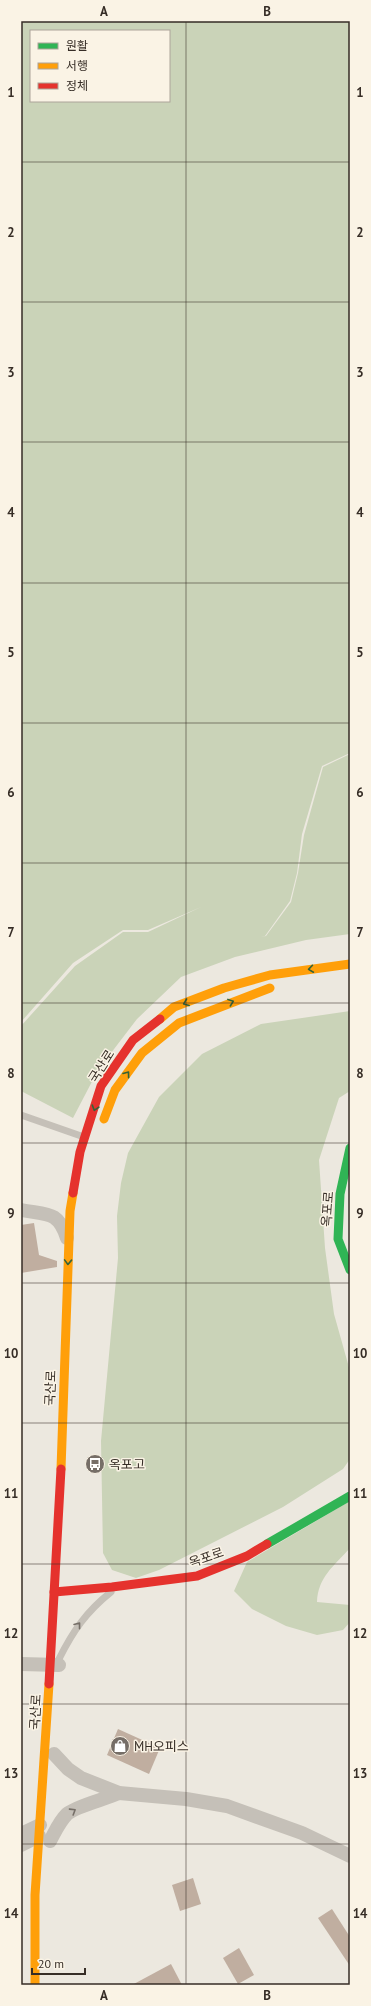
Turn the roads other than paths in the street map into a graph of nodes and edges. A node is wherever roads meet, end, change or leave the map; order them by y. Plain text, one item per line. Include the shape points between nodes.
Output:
1 (350, 964) edge
2 (279, 986) dead end
3 (21, 1115) edge
4 (101, 1126) dead end
5 (86, 1138) junction
6 (350, 1148) edge
7 (72, 1200) junction
8 (21, 1210) edge
9 (56, 1217) junction
10 (69, 1244) junction
11 (350, 1270) edge
12 (74, 1365) dead end
13 (350, 1496) edge
14 (118, 1587) junction
15 (59, 1592) junction
16 (56, 1663) junction
17 (21, 1664) edge
18 (56, 1724) dead end
19 (55, 1750) joint
20 (54, 1769) dead end
21 (119, 1793) junction
22 (21, 1834) edge
23 (46, 1834) junction
24 (21, 1845) edge
25 (350, 1856) edge
26 (45, 1919) dead end
27 (45, 1971) dead end
28 (35, 1985) edge

1 -> 5 street, 국산로 via 270,975 224,988 174,1008 133,1040 102,1086
4 -> 2 street, 국산로 via 115,1090 142,1053 178,1023 223,1004
3 - 5 lane
5 - 7 street, 국산로 via 80,1152
6 - 11 street, 옥포로 via 340,1194 338,1239
7 - 9 street
7 - 10 street, 국산로
8 - 9 street
9 - 10 street via 64,1228
10 -> 15 street, 국산로
12 - 15 street, 국산로
13 - 14 street, 옥포로 via 247,1556 196,1576
14 - 15 street, 옥포로
16 -> 14 lane via 72,1634 92,1608
15 - 16 street, 국산로
16 - 17 street
16 - 18 street, 국산로
16 - 23 street, 국산로
19 - 20 street
19 - 21 street via 68,1769 81,1778
23 -> 21 street via 67,1814 79,1807
21 - 25 street via 186,1799 227,1806 302,1833
22 - 23 street
23 - 24 street
23 - 28 street, 국산로 via 35,1882
26 - 27 street

